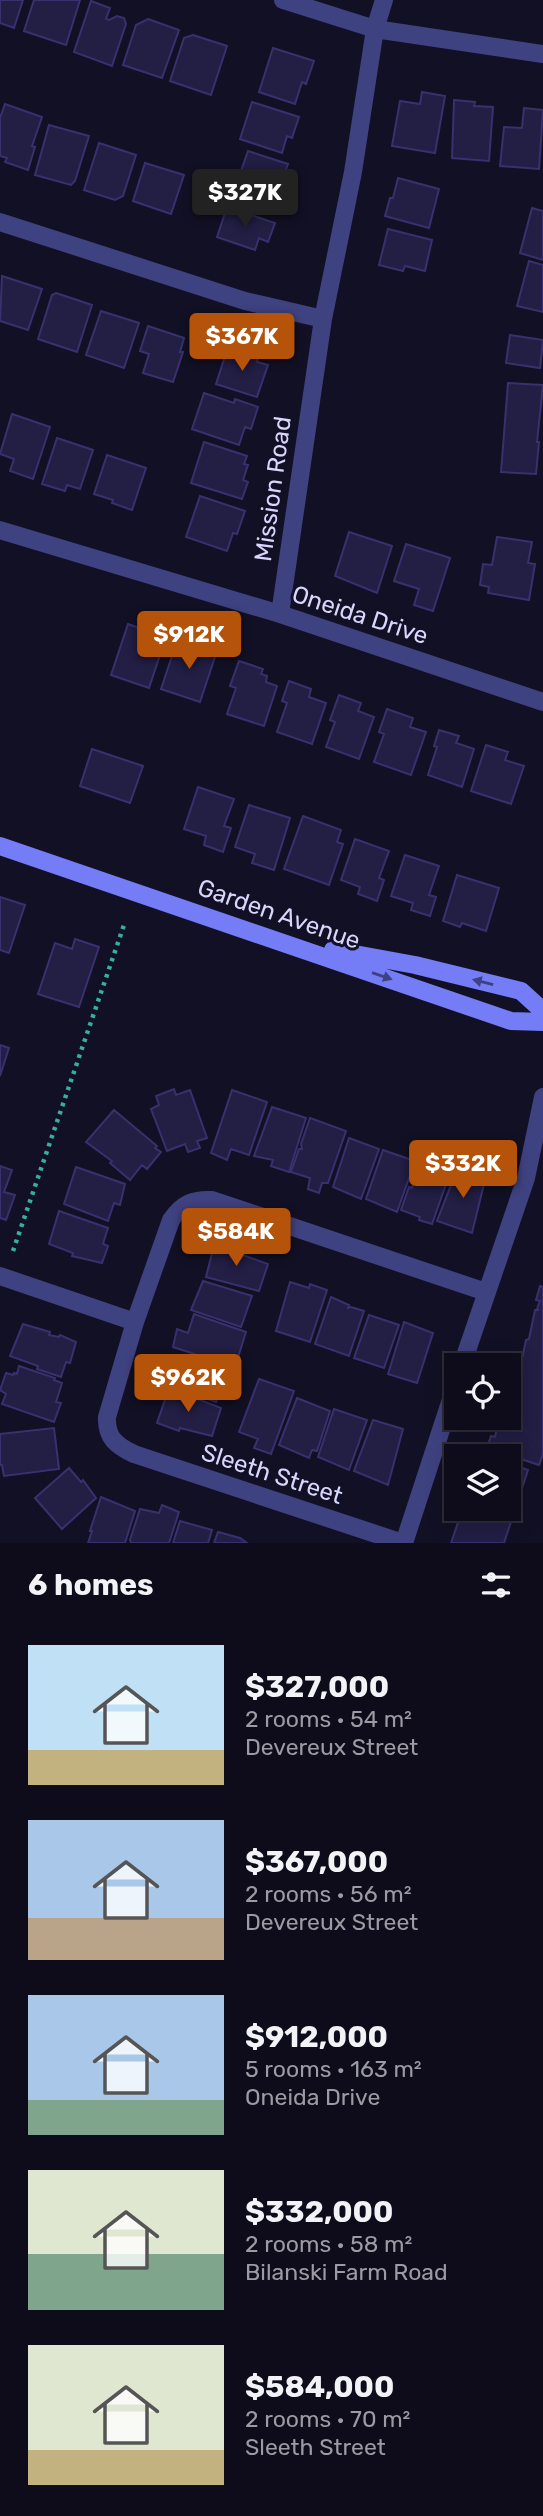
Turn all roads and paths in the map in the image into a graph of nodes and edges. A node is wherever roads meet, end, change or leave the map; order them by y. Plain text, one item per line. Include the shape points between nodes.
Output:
1 (283, 0) edge
2 (384, 0) edge
3 (375, 29) junction
4 (543, 54) edge
5 (0, 222) edge
6 (323, 319) junction
7 (0, 530) edge
8 (280, 614) junction
9 (543, 702) edge
10 (0, 846) edge
11 (125, 922) dead end
12 (295, 945) junction
13 (543, 1011) edge
14 (543, 1022) edge
15 (543, 1097) edge
16 (13, 1251) dead end
17 (0, 1276) edge
18 (486, 1292) junction
19 (135, 1322) junction
20 (466, 1353) edge
21 (444, 1420) edge
22 (403, 1543) edge

1 - 3 street
2 - 3 street, Mission Road
3 - 4 street
3 - 6 street, Mission Road via 353,172
5 - 6 street via 246,301
6 - 8 street, Mission Road
7 - 8 street, Oneida Drive
8 - 9 street, Oneida Drive
10 - 12 street, Garden Avenue
11 - 16 path
13 -> 12 street via 521,992 415,965
12 -> 14 street, Garden Avenue via 511,1021
15 - 18 street via 529,1168
17 - 19 street
18 - 19 street, Sleeth Street via 200,1199 188,1202 171,1220
18 - 20 street
19 - 22 street, Sleeth Street via 107,1418 111,1439 134,1454
21 - 22 street

